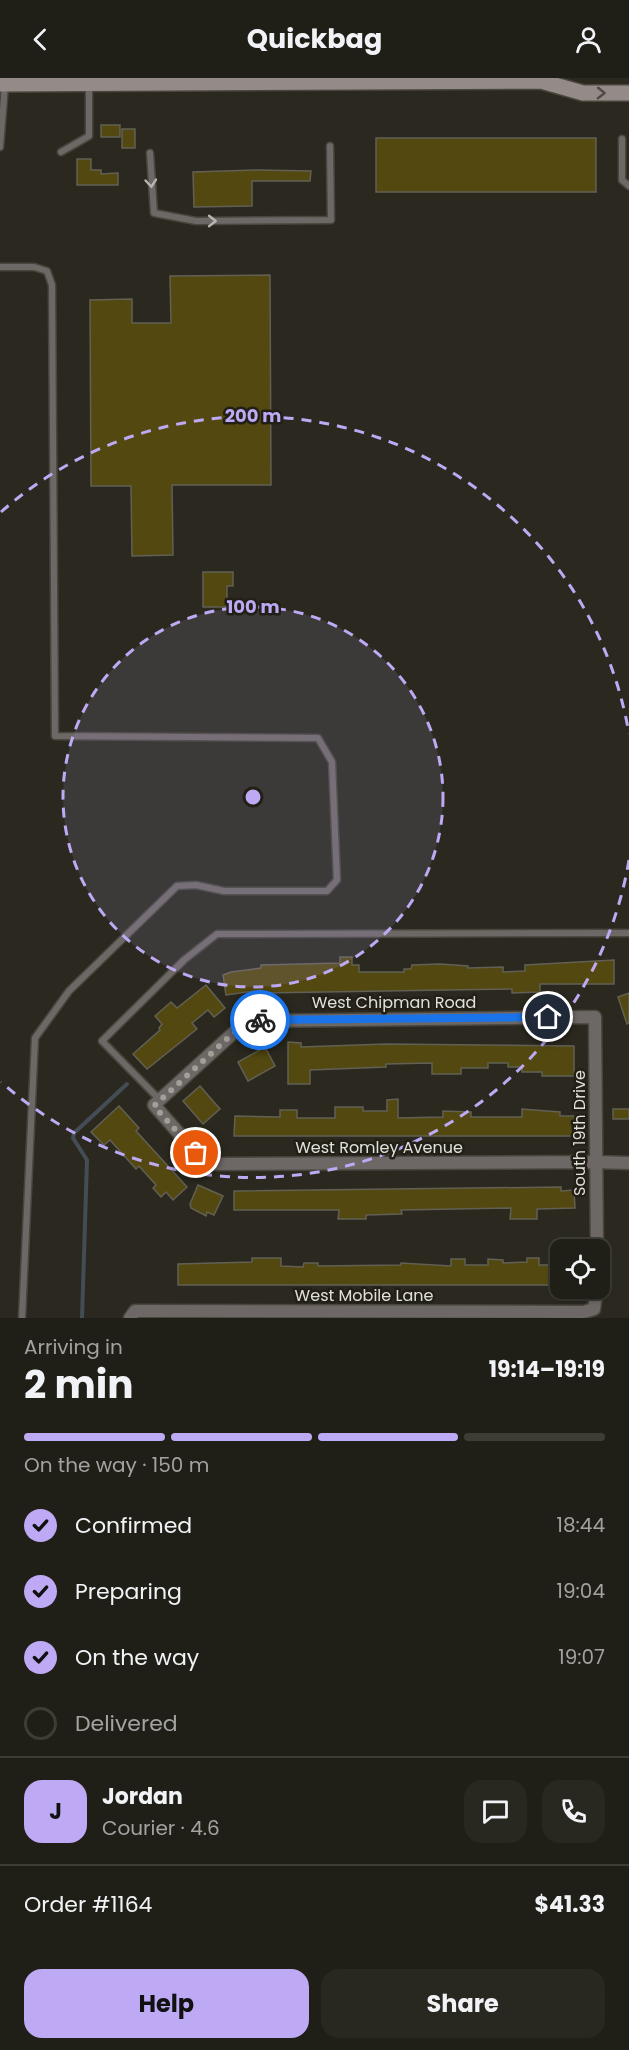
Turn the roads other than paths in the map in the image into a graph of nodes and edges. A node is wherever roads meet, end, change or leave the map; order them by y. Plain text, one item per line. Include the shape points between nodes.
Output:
1 (543, 79) edge
2 (413, 80) edge
3 (247, 81) edge
4 (315, 81) edge
5 (359, 81) edge
6 (80, 82) edge
7 (3, 84) edge
8 (629, 93) edge
9 (622, 139) dead end
10 (330, 146) dead end
11 (0, 147) edge
12 (61, 152) dead end
13 (150, 153) dead end
14 (629, 186) edge
15 (0, 267) edge
16 (629, 933) edge
17 (595, 1017) joint
18 (157, 1103) junction
19 (595, 1162) junction
20 (629, 1163) edge
21 (597, 1239) edge
22 (595, 1299) edge
23 (521, 1314) edge
24 (132, 1315) edge
25 (22, 1318) edge

1 - 2 main road
1 -> 8 main road via 583,93
2 - 5 main road
3 - 4 main road
3 - 6 main road
4 - 5 main road
6 - 7 main road
6 - 12 lane via 89,136
7 - 11 lane
9 - 14 lane via 622,180
13 -> 10 lane via 154,213 196,221 283,221 331,219
15 - 25 lane via 46,271 52,285 55,736 318,738 332,762 337,880 327,891 224,891 196,885 177,886 69,992 35,1038
16 - 18 lane via 217,934 184,960 102,1041
17 - 18 street, West Chipman Road via 258,1021 240,1027
17 - 19 street, South 19th Drive
18 - 19 street, West Romley Avenue via 196,1153 216,1164
19 - 20 street, West Romley Avenue
19 - 21 street, South 19th Drive
22 - 23 street, West Mobile Lane via 594,1309 584,1312
23 - 24 street, West Mobile Lane

